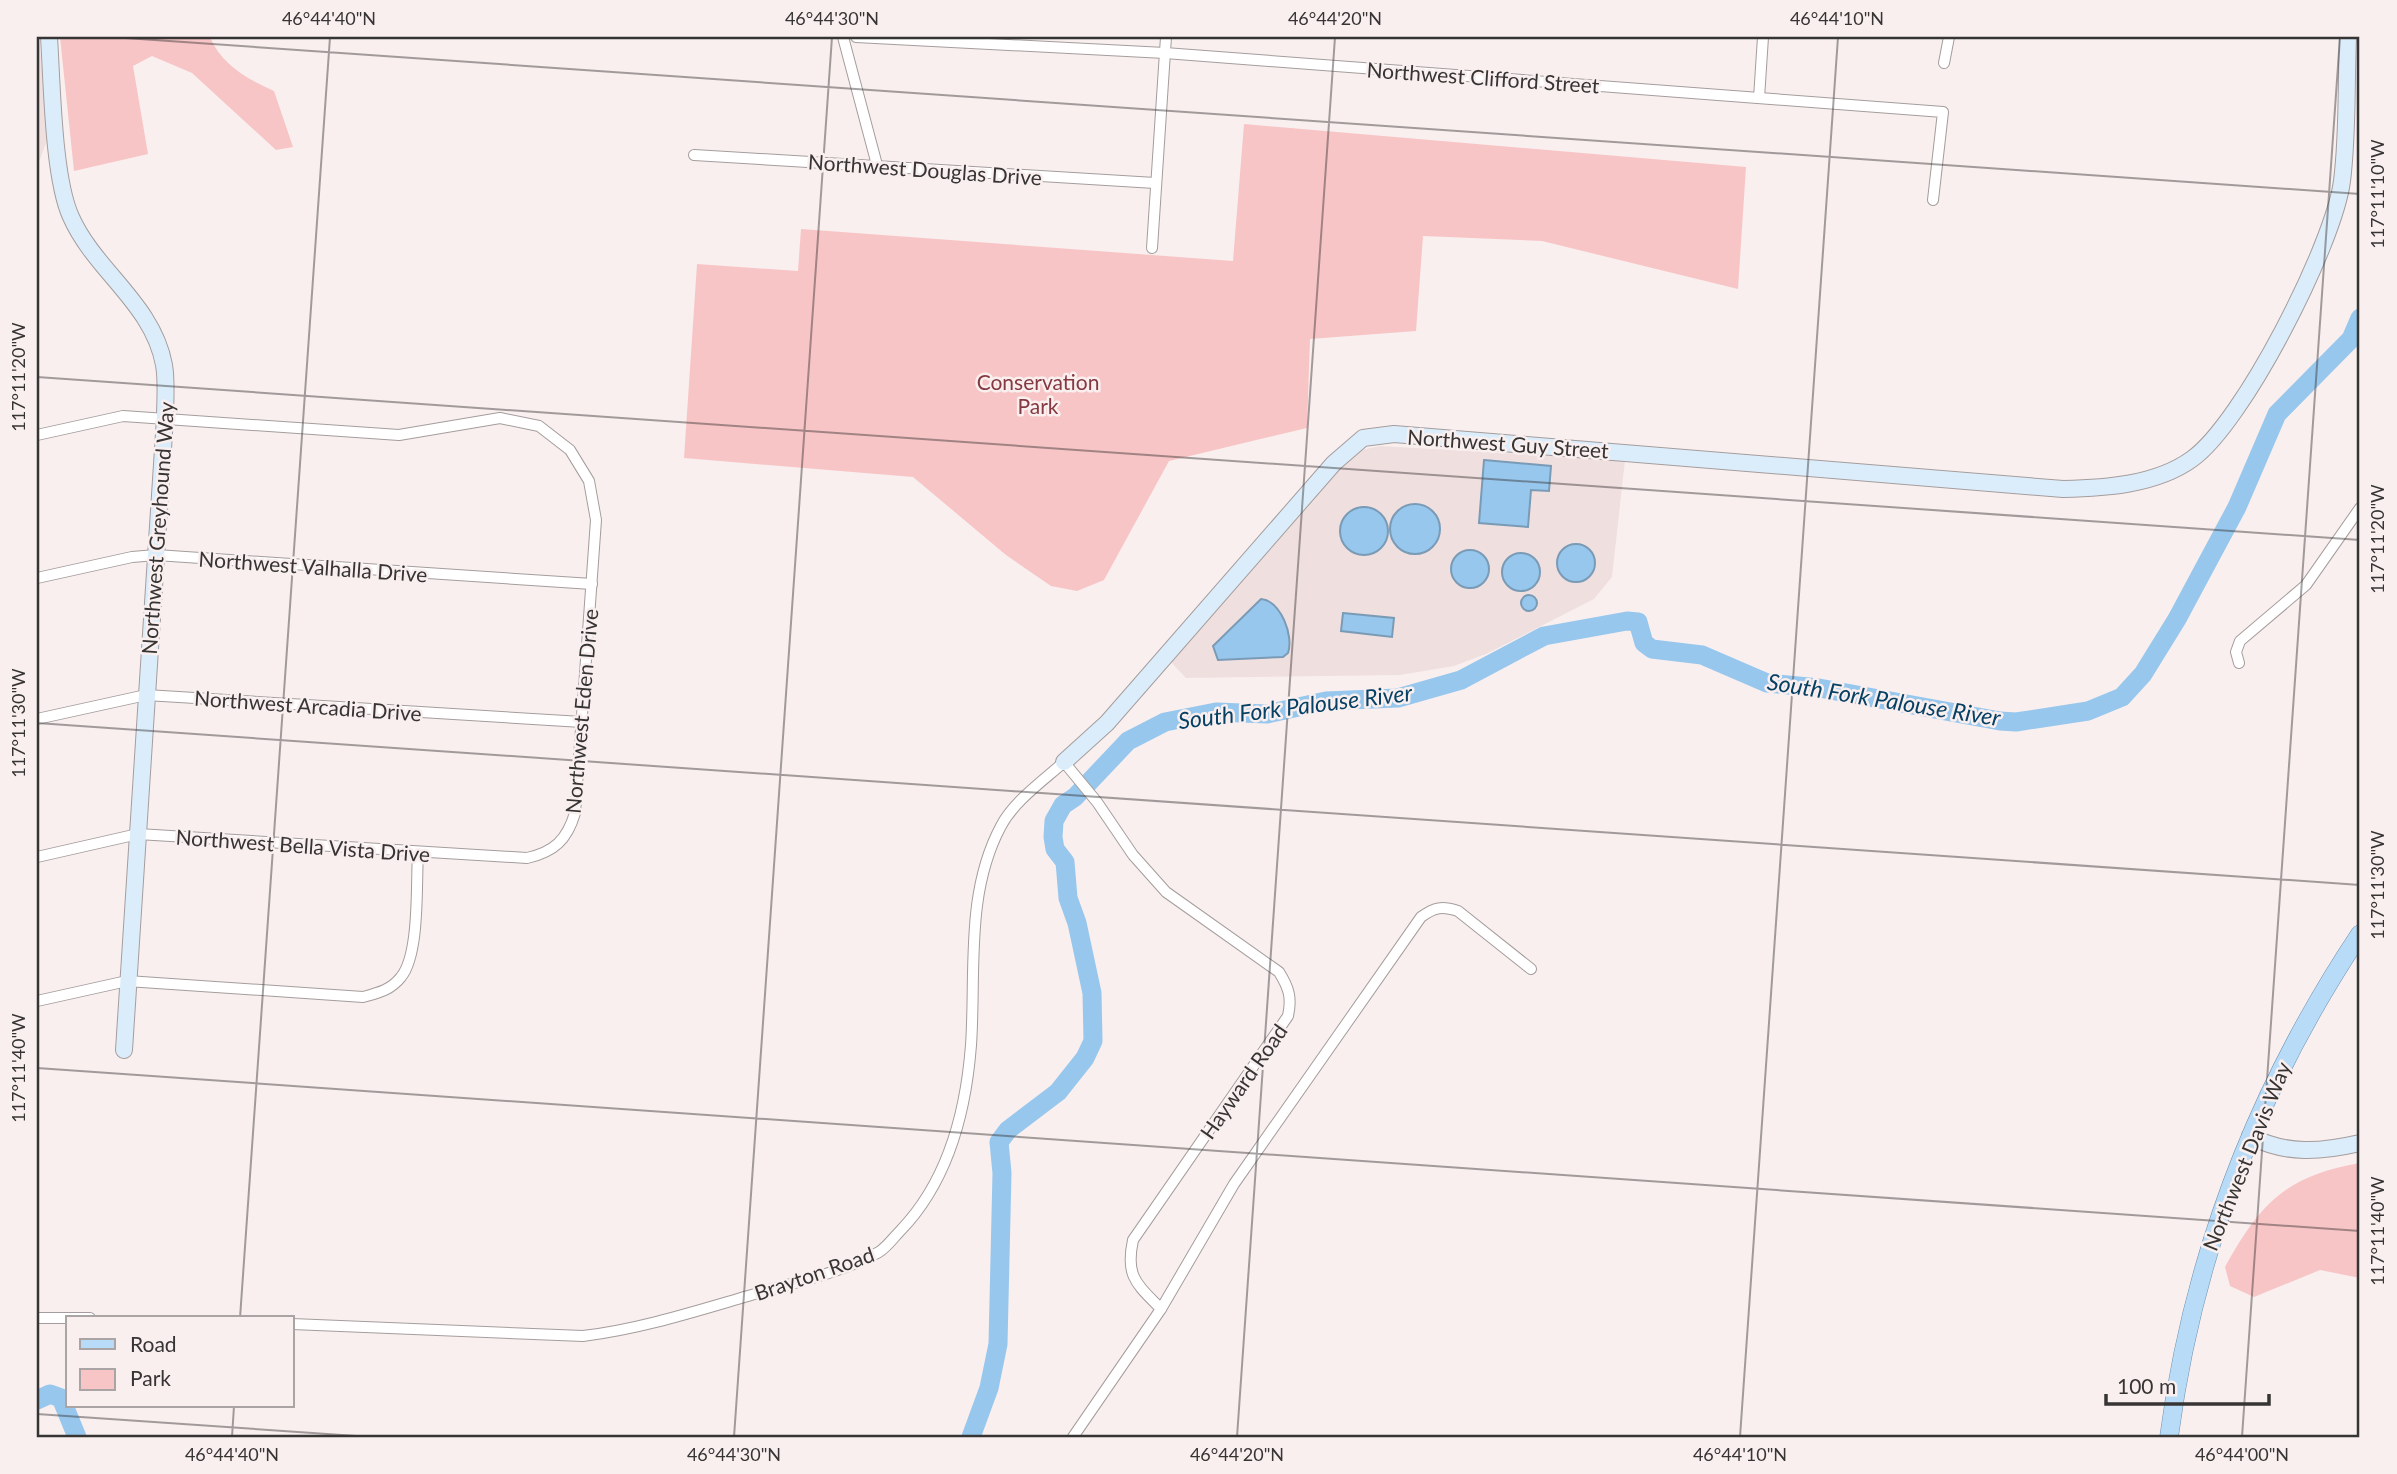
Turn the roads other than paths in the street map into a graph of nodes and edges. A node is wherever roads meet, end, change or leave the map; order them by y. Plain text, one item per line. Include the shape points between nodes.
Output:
1 (49, 37) edge
2 (842, 37) edge
3 (856, 37) edge
4 (1166, 37) edge
5 (1762, 37) edge
6 (1950, 37) edge
7 (2348, 37) edge
8 (1165, 53) junction
9 (1944, 63) dead end
10 (1759, 98) junction
11 (694, 155) dead end
12 (877, 165) junction
13 (1155, 183) junction
14 (1933, 200) dead end
15 (1152, 248) dead end
16 (165, 418) junction
17 (37, 435) edge
18 (2360, 508) edge
19 (156, 555) junction
20 (37, 578) edge
21 (592, 584) junction
22 (2239, 663) dead end
23 (146, 695) junction
24 (37, 719) edge
25 (582, 722) junction
26 (1069, 767) junction
27 (138, 834) junction
28 (566, 838) joint
29 (418, 852) junction
30 (37, 857) edge
31 (2360, 934) edge
32 (1531, 969) dead end
33 (127, 981) junction
34 (37, 1001) edge
35 (124, 1050) dead end
36 (2250, 1136) junction
37 (2360, 1143) edge
38 (1161, 1309) junction
39 (37, 1318) edge
40 (66, 1318) edge
41 (294, 1324) edge
42 (1073, 1437) edge
43 (2169, 1437) edge

1 - 16 street, Northwest Greyhound Way via 66,202 86,245 137,305 159,345
2 - 12 street
3 - 8 street, Northwest Clifford Street
4 - 8 street
5 - 10 street
6 - 9 street
7 - 26 street, Northwest Guy Street via 2342,181 2321,247 2272,351 2234,414 2216,438 2173,470 2138,481 2063,489 1394,434 1363,438 1334,463
8 - 10 street, Northwest Clifford Street
8 - 13 street
10 - 14 street, Northwest Clifford Street via 1942,111
11 - 12 street, Northwest Douglas Drive
12 - 13 street, Northwest Douglas Drive
13 - 15 street
16 - 17 street, Northwest Eden Drive via 123,416
16 - 19 street, Northwest Greyhound Way
16 - 21 street, Northwest Eden Drive via 400,435 500,418 538,426 570,450 589,481 596,520
18 - 22 street via 2306,585 2240,641
19 - 20 street, Northwest Valhalla Drive
19 - 21 street, Northwest Valhalla Drive
19 - 23 street, Northwest Greyhound Way
21 - 25 street, Northwest Eden Drive
23 - 24 street, Northwest Arcadia Drive
23 - 25 street, Northwest Arcadia Drive
23 - 27 street, Northwest Greyhound Way
25 - 28 street, Northwest Eden Drive via 575,813
26 - 38 street, Hayward Road via 1166,892 1279,972 1291,1000 1288,1016 1133,1240 1129,1260 1133,1280
26 - 41 street, Brayton Road via 1001,824 983,872 975,926 971,1045 949,1153 931,1191 881,1251 841,1268 631,1330 595,1335
27 - 29 street, Northwest Bella Vista Drive
27 - 30 street, Northwest Bella Vista Drive
27 - 33 street, Northwest Greyhound Way
28 - 29 street, Northwest Bella Vista Drive via 547,853 527,858
29 - 33 street via 411,953 402,976 385,992 363,997
31 - 36 main road, Northwest Davis Way via 2298,1032
32 - 38 street via 1458,911 1432,909 1422,917 1234,1184
33 - 34 street
33 - 35 street, Northwest Greyhound Way
36 - 37 street via 2301,1151
36 - 43 main road, Northwest Davis Way via 2222,1203 2201,1272
38 - 42 street
39 - 40 street

